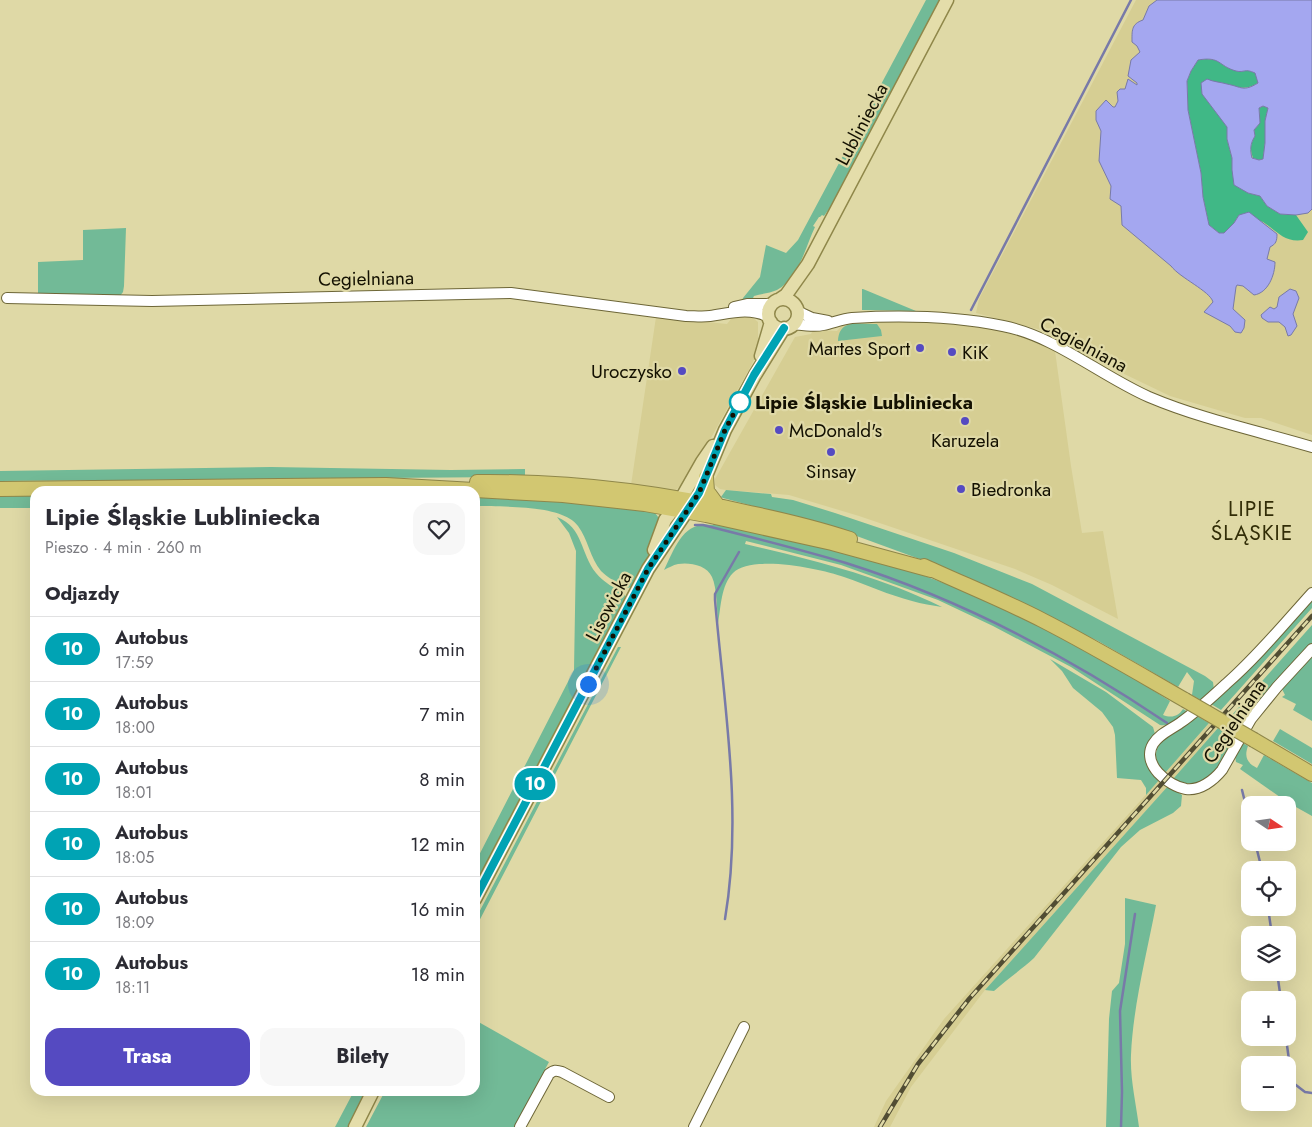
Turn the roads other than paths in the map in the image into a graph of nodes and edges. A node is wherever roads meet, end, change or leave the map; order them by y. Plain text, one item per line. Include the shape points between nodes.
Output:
1 (947, 0) edge
2 (808, 264) junction
3 (7, 298) dead end
4 (776, 302) junction
5 (796, 309) junction
6 (724, 312) junction
7 (770, 320) junction
8 (832, 322) junction
9 (789, 326) junction
10 (754, 375) junction
11 (725, 430) junction
12 (1312, 447) edge
13 (706, 477) junction
14 (290, 486) edge
15 (404, 486) edge
16 (0, 489) edge
17 (30, 489) edge
18 (480, 490) edge
19 (683, 505) junction
20 (718, 506) junction
21 (931, 570) junction
22 (1312, 593) edge
23 (1312, 649) edge
24 (1312, 774) edge
25 (480, 889) edge
26 (744, 1027) dead end
27 (370, 1096) edge
28 (609, 1097) dead end
29 (355, 1127) edge
30 (520, 1127) edge
31 (694, 1127) edge

1 - 2 main road, Lubliniecka
2 - 4 main road, Lubliniecka via 786,295
2 - 5 main road, Lubliniecka
3 - 6 street, Cegielniana via 152,300 511,293 686,316
4 - 5 main road via 789,301
4 - 6 street, Cegielniana via 739,305
4 - 7 main road via 769,310
5 - 8 street, Cegielniana via 812,318
5 - 9 main road via 797,316
6 - 7 street, Cegielniana via 754,312
7 - 9 main road via 777,327
7 - 10 main road, Lisowicka
8 - 9 street, Cegielniana via 817,326
8 - 12 street, Cegielniana via 911,316 1013,328 1047,342 1156,400
9 - 10 main road, Lisowicka
10 - 11 main road, Lisowicka
11 - 13 main road, Lisowicka
11 - 19 main road, Lisowicka via 702,462
13 - 19 main road, Lisowicka
13 - 20 highway via 707,491
14 - 15 highway
16 - 17 highway
18 - 19 highway
19 - 20 highway
19 - 21 highway
19 - 25 main road, Lisowicka via 664,523 648,569
20 - 21 highway via 821,530
21 - 24 highway, bridge via 1041,620
22 - 23 street, Cegielniana via 1243,669 1156,740 1150,751 1156,769 1171,783 1186,789 1197,788 1216,778 1259,708
26 - 31 street
27 - 29 main road
28 - 30 street via 562,1072 553,1071

